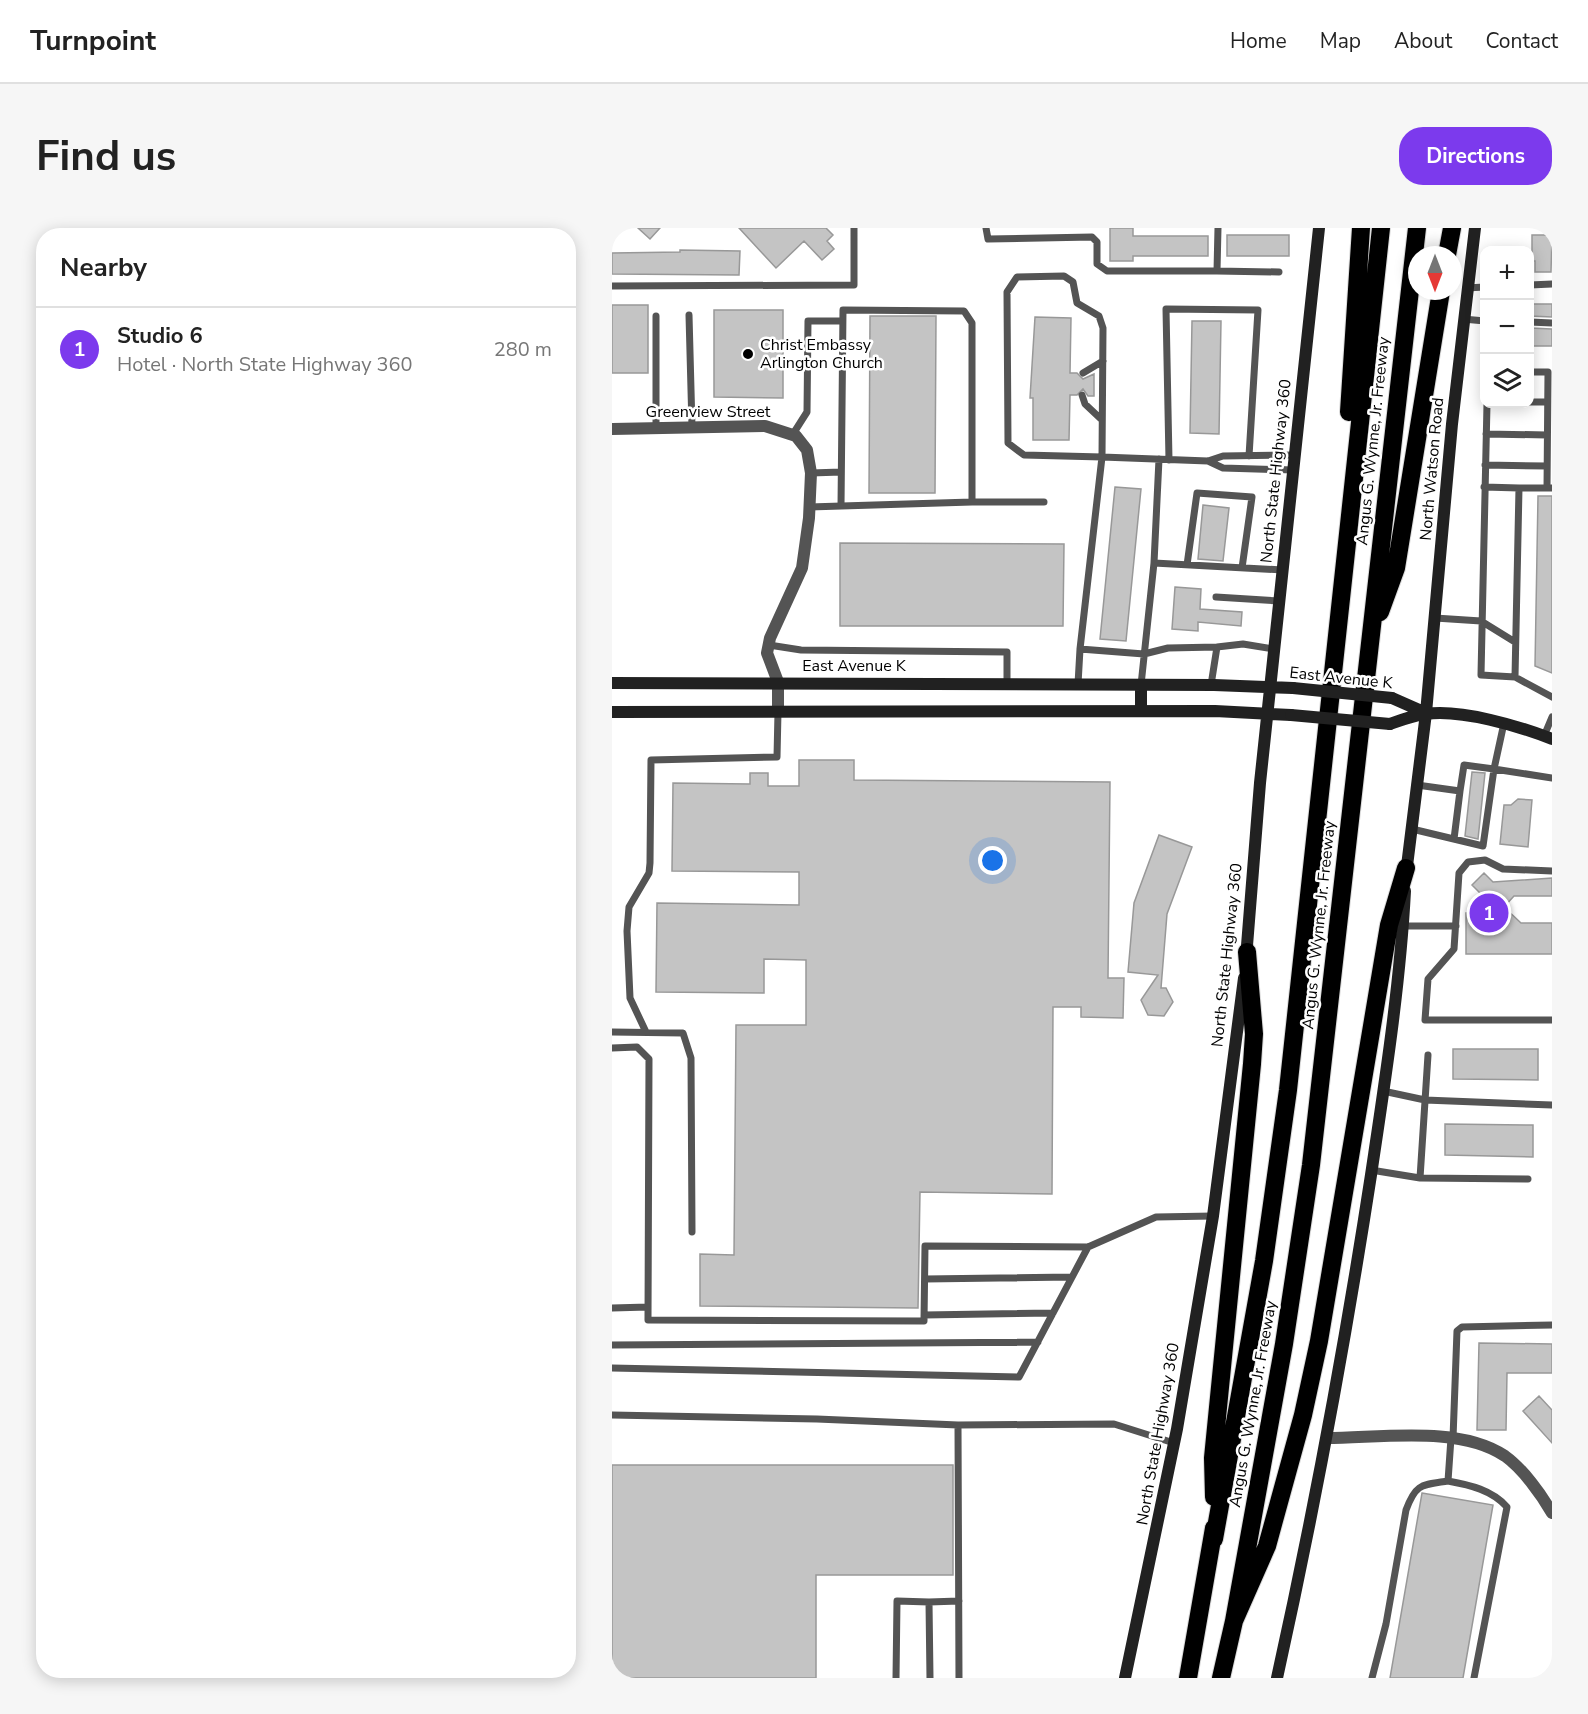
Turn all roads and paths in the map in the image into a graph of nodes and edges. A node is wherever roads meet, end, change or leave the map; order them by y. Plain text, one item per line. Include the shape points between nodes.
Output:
1 (854, 228) edge
2 (986, 228) edge
3 (1218, 228) edge
4 (1319, 228) edge
5 (1361, 228) edge
6 (1381, 228) edge
7 (1417, 228) edge
8 (1452, 228) edge
9 (1475, 228) edge
10 (1449, 246) edge
11 (1217, 271) junction
12 (1279, 272) dead end
13 (1552, 284) edge
14 (612, 285) edge
15 (1534, 285) edge
16 (1480, 287) edge
17 (1466, 288) junction
18 (1441, 300) edge
19 (689, 315) dead end
20 (656, 316) dead end
21 (1463, 319) junction
22 (841, 321) junction
23 (1480, 321) edge
24 (1534, 322) edge
25 (1552, 323) edge
26 (1103, 361) junction
27 (1534, 372) edge
28 (1083, 373) dead end
29 (1082, 396) dead end
30 (1534, 402) edge
31 (1547, 402) junction
32 (1487, 408) edge
33 (1102, 420) junction
34 (692, 427) junction
35 (656, 428) junction
36 (612, 429) edge
37 (792, 435) junction
38 (1486, 435) junction
39 (1547, 435) junction
40 (1356, 445) junction
41 (1294, 455) junction
42 (1249, 456) junction
43 (1102, 457) junction
44 (1159, 459) junction
45 (1170, 460) junction
46 (1208, 461) junction
47 (1485, 465) junction
48 (1547, 465) junction
49 (1293, 470) junction
50 (841, 472) junction
51 (811, 473) junction
52 (1484, 487) junction
53 (1519, 488) junction
54 (1550, 488) edge
55 (972, 502) junction
56 (1044, 502) dead end
57 (841, 506) junction
58 (810, 507) junction
59 (1154, 563) junction
60 (1187, 565) junction
61 (1242, 568) junction
62 (1283, 570) junction
63 (1216, 597) dead end
64 (1279, 601) junction
65 (1435, 618) junction
66 (1481, 621) junction
67 (1370, 639) junction
68 (1515, 642) junction
69 (769, 645) junction
70 (1217, 647) junction
71 (1080, 649) junction
72 (1274, 649) junction
73 (1144, 654) junction
74 (1515, 677) junction
75 (778, 682) junction
76 (612, 683) edge
77 (1007, 684) junction
78 (1078, 684) junction
79 (1141, 685) junction
80 (1211, 685) junction
81 (1270, 687) junction
82 (1552, 697) edge
83 (1141, 711) junction
84 (612, 712) edge
85 (778, 712) junction
86 (1426, 713) junction
87 (1267, 714) junction
88 (1552, 717) edge
89 (1504, 723) junction
90 (1548, 737) edge
91 (1494, 769) junction
92 (1552, 778) edge
93 (1417, 785) junction
94 (1460, 791) junction
95 (1412, 829) junction
96 (1454, 839) junction
97 (1406, 868) junction
98 (1552, 871) edge
99 (1403, 926) junction
100 (1456, 926) junction
101 (1247, 952) junction
102 (1552, 1020) edge
103 (612, 1032) edge
104 (646, 1032) junction
105 (612, 1048) edge
106 (1428, 1055) dead end
107 (1383, 1091) junction
108 (1425, 1100) junction
109 (1552, 1105) edge
110 (1371, 1170) junction
111 (1420, 1178) junction
112 (1528, 1179) dead end
113 (1213, 1216) junction
114 (692, 1232) dead end
115 (1088, 1247) junction
116 (1072, 1277) junction
117 (925, 1279) junction
118 (648, 1307) junction
119 (612, 1308) edge
120 (1053, 1313) junction
121 (924, 1315) junction
122 (1552, 1325) edge
123 (1038, 1342) junction
124 (612, 1345) edge
125 (612, 1368) edge
126 (612, 1415) edge
127 (958, 1425) junction
128 (1327, 1438) junction
129 (1452, 1438) junction
130 (1174, 1443) junction
131 (1448, 1481) junction
132 (1552, 1514) edge
133 (1214, 1539) junction
134 (959, 1601) junction
135 (929, 1602) junction
136 (1233, 1621) junction
137 (1279, 1672) edge
138 (896, 1678) edge
139 (930, 1678) edge
140 (959, 1678) edge
141 (1125, 1678) edge
142 (1188, 1678) edge
143 (1221, 1678) edge
144 (1272, 1678) edge
145 (1372, 1678) edge
146 (1474, 1678) edge

1 - 14 lane via 854,285
2 - 11 lane via 988,239 1092,237 1096,242 1097,264 1107,271
3 - 11 lane
4 - 41 main road, North State Highway 360
5 - 40 highway via 1349,426
6 - 40 highway, Angus G. Wynne, Jr. Freeway
7 - 67 highway, Angus G. Wynne, Jr. Freeway
8 - 10 highway
9 - 17 main road, North Watson Road
11 - 12 lane
13 - 15 lane
16 - 17 lane
17 - 21 main road, North Watson Road
18 - 67 highway via 1396,568
19 - 34 lane
20 - 35 lane
21 - 23 lane
21 - 65 main road, North Watson Road
22 - 37 lane via 808,321 807,412
22 - 50 lane
22 - 55 lane via 843,310 964,310 972,323
24 - 25 lane
26 - 28 lane
26 - 33 lane
26 - 43 lane via 1099,316 1077,303 1073,282 1064,276 1017,277 1007,292 1008,443 1024,455
27 - 31 lane via 1548,372
29 - 33 lane
30 - 31 lane
31 - 39 lane
32 - 38 lane
33 - 43 lane
34 - 35 street, Greenview Street
34 - 37 street, Greenview Street via 765,426
35 - 36 street, Greenview Street
37 - 51 street via 807,450
38 - 39 lane
38 - 47 lane
39 - 48 lane
40 - 133 highway, Angus G. Wynne, Jr. Freeway via 1278,1165
41 - 42 lane
41 - 49 main road, North State Highway 360
42 - 45 lane via 1258,310 1166,309
42 - 46 lane via 1223,456
43 - 44 lane
43 - 71 lane
44 - 45 lane
44 - 59 lane
45 - 46 lane
46 - 49 lane via 1223,468
47 - 48 lane
47 - 52 lane
48 - 54 lane
49 - 62 main road, North State Highway 360
50 - 51 lane
50 - 57 lane
51 - 58 street
52 - 53 lane
52 - 66 lane
53 - 54 lane
53 - 68 lane
55 - 56 lane
55 - 57 lane
57 - 58 lane
58 - 69 street via 802,568
59 - 60 lane
59 - 73 lane
60 - 61 lane
60 - 61 lane via 1197,493 1251,497
61 - 62 lane
62 - 64 main road, North State Highway 360
63 - 64 lane
64 - 72 main road, North State Highway 360
65 - 66 lane
65 - 86 main road, North Watson Road
66 - 68 lane
66 - 74 lane via 1481,675
67 - 136 highway, Angus G. Wynne, Jr. Freeway via 1311,1165 1284,1344
68 - 74 lane
69 - 75 street
69 - 77 lane via 801,650 1007,652
70 - 72 lane via 1244,644
70 - 73 lane via 1168,648
70 - 80 lane
71 - 73 lane
71 - 78 lane
72 - 81 main road, North State Highway 360
73 - 79 lane
74 - 82 lane
75 - 76 main road, East Avenue K
75 - 77 main road, East Avenue K
75 - 85 street
77 - 78 main road, East Avenue K
78 - 79 main road, East Avenue K
79 - 80 main road, East Avenue K
79 - 83 main road
80 - 81 main road, East Avenue K
81 - 86 main road, East Avenue K, bridge via 1392,698
81 - 87 main road, North State Highway 360
83 - 85 main road
83 - 87 main road
84 - 85 main road
85 - 104 lane via 777,757 651,760 649,873 629,907 627,931 630,999
86 - 87 main road, bridge via 1390,724
86 - 89 main road
86 - 93 main road
87 - 101 main road, North State Highway 360
88 - 90 lane
89 - 90 main road
89 - 91 lane
91 - 92 lane
91 - 94 lane via 1464,765
91 - 96 lane via 1484,846
93 - 94 lane
93 - 95 main road
94 - 96 lane
95 - 96 lane
95 - 97 main road
97 - 99 main road
97 - 136 highway via 1389,925 1304,1415 1267,1546
98 - 100 lane via 1503,869 1485,860 1468,862 1459,873
99 - 100 lane
99 - 107 main road
100 - 102 lane via 1454,949 1428,979 1425,1020
101 - 113 main road, North State Highway 360
101 - 133 highway via 1254,1034 1213,1458
103 - 104 lane
104 - 114 lane via 683,1033 690,1058
105 - 118 lane via 637,1047 650,1059
106 - 108 lane
107 - 108 lane
107 - 110 main road
108 - 109 lane
108 - 111 lane
110 - 111 lane
110 - 128 main road
111 - 112 lane
113 - 115 lane via 1156,1217
113 - 130 main road, North State Highway 360
115 - 116 lane
115 - 117 lane via 926,1246
116 - 117 lane
116 - 120 lane
117 - 121 lane
118 - 119 lane
118 - 121 lane via 648,1320 924,1321
120 - 121 lane
120 - 123 lane
122 - 129 lane via 1462,1327 1457,1331
123 - 124 lane
123 - 125 lane via 1019,1377
126 - 127 lane
127 - 130 lane via 1114,1424
127 - 134 lane
128 - 129 street
128 - 137 main road
129 - 131 lane
129 - 132 street via 1470,1440 1506,1457 1540,1494
130 - 141 main road, North State Highway 360
131 - 145 lane via 1421,1485 1410,1500
131 - 146 lane via 1487,1492 1507,1507
133 - 142 highway
134 - 135 lane
134 - 140 lane
135 - 138 lane via 897,1601
135 - 139 lane
136 - 143 highway
137 - 144 main road

